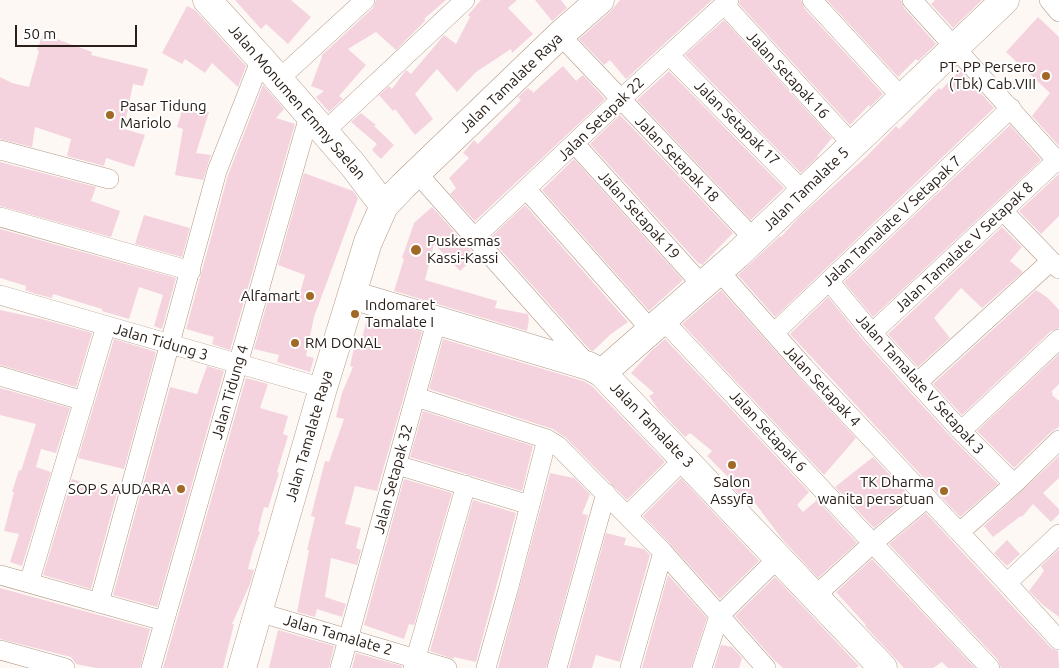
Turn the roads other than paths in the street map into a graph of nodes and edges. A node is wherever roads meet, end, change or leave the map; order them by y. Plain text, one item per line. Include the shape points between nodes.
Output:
1 (207, 0) edge
2 (365, 0) edge
3 (465, 0) edge
4 (812, 0) edge
5 (912, 0) edge
6 (1005, 0) edge
7 (1049, 0) edge
8 (727, 2) edge
9 (591, 3) edge
10 (1059, 12) edge
11 (560, 35) junction
12 (956, 47) junction
13 (670, 55) junction
14 (261, 59) junction
15 (278, 80) junction
16 (621, 99) junction
17 (903, 99) junction
18 (1011, 108) junction
19 (317, 124) junction
20 (574, 144) junction
21 (853, 145) junction
22 (0, 150) edge
23 (1058, 161) edge
24 (417, 173) junction
25 (109, 179) dead end
26 (526, 190) junction
27 (804, 192) junction
28 (384, 206) junction
29 (1002, 211) junction
30 (0, 217) edge
31 (474, 238) junction
32 (754, 239) junction
33 (1055, 265) edge
34 (191, 271) junction
35 (711, 279) junction
36 (829, 281) junction
37 (0, 295) edge
38 (352, 295) junction
39 (437, 319) junction
40 (657, 324) junction
41 (106, 326) junction
42 (774, 333) junction
43 (872, 333) junction
44 (1059, 339) edge
45 (171, 344) junction
46 (238, 364) junction
47 (595, 369) junction
48 (0, 376) edge
49 (917, 383) junction
50 (323, 388) junction
51 (416, 398) junction
52 (84, 401) junction
53 (961, 431) junction
54 (547, 439) junction
55 (1059, 440) edge
56 (684, 459) junction
57 (397, 465) junction
58 (1014, 484) junction
59 (466, 485) junction
60 (606, 493) junction
61 (927, 498) junction
62 (530, 505) junction
63 (628, 515) junction
64 (960, 532) junction
65 (1059, 534) edge
66 (873, 543) junction
67 (663, 552) junction
68 (778, 558) junction
69 (0, 575) edge
70 (29, 583) junction
71 (1007, 583) junction
72 (815, 596) junction
73 (99, 603) junction
74 (258, 612) junction
75 (719, 616) junction
76 (164, 621) junction
77 (1057, 634) edge
78 (349, 638) junction
79 (0, 650) edge
80 (415, 663) edge
81 (65, 668) edge
82 (151, 668) edge
83 (242, 668) edge
84 (340, 668) edge
85 (447, 668) edge
86 (486, 668) edge
87 (557, 668) edge
88 (630, 668) edge
89 (702, 668) edge
90 (766, 668) edge
91 (883, 668) edge
92 (990, 668) edge

1 - 14 street, Jalan Monumen Emmy Saelan
2 - 15 street
3 - 19 street
4 - 17 street
5 - 12 street
6 - 12 street, Jalan Tamalate 5
7 - 10 street
8 - 13 street, Jalan Setapak 22
8 - 21 street, Jalan Setapak 16
9 - 11 street, Jalan Tamalate Raya
11 - 16 street, Jalan Setapak 18
11 - 24 street, Jalan Tamalate Raya
12 - 17 street, Jalan Tamalate 5
12 - 18 street
13 - 16 street, Jalan Setapak 22
13 - 27 street, Jalan Setapak 17
14 - 15 street, Jalan Monumen Emmy Saelan
14 - 34 street via 217,171
15 - 19 street, Jalan Monumen Emmy Saelan
16 - 20 street, Jalan Setapak 22
16 - 32 street, Jalan Setapak 18
17 - 21 street, Jalan Tamalate 5
18 - 23 street
18 - 36 street, Jalan Tamalate V Setapak 7
19 - 28 street, Jalan Monumen Emmy Saelan
19 - 46 street, Jalan Tidung 4
20 - 26 street, Jalan Setapak 22
20 - 35 street, Jalan Setapak 19
21 - 27 street, Jalan Tamalate 5
22 - 25 street
23 - 29 street, Jalan Tamalate V Setapak 8
24 - 28 street, Jalan Tamalate Raya
24 - 31 street
26 - 31 street, Jalan Setapak 22
26 - 40 street, Jalan Setapak 6
27 - 32 street, Jalan Tamalate 5
28 - 38 street, Jalan Tamalate Raya via 368,242
29 - 33 street
29 - 43 street, Jalan Tamalate V Setapak 8
30 - 34 street
31 - 47 street
32 - 35 street, Jalan Tamalate 5
33 - 49 street
34 - 45 street
35 - 40 street, Jalan Tamalate 5
35 - 42 street, Jalan Setapak 4
36 - 42 street, Jalan Tamalate V Setapak 7
36 - 43 street, Jalan Tamalate V Setapak 3
37 - 41 street, Jalan Tidung 3
38 - 39 street, Jalan Tamalate 3
38 - 50 street, Jalan Tamalate Raya
39 - 47 street, Jalan Tamalate 3
39 - 51 street, Jalan Setapak 32
40 - 47 street, Jalan Tamalate 5
40 - 66 street, Jalan Setapak 6
41 - 45 street, Jalan Tidung 3
41 - 52 street
42 - 61 street, Jalan Setapak 4
43 - 49 street, Jalan Tamalate V Setapak 3
44 - 53 street
45 - 46 street, Jalan Tidung 3
45 - 73 street
46 - 50 street, Jalan Tidung 3
46 - 76 street, Jalan Tidung 4
47 - 56 street, Jalan Tamalate 3
48 - 52 street
49 - 53 street, Jalan Tamalate V Setapak 3
50 - 74 street, Jalan Tamalate Raya
51 - 54 street
51 - 57 street, Jalan Setapak 32
52 - 70 street
53 - 58 street, Jalan Tamalate V Setapak 3
54 - 60 street
54 - 62 street
55 - 58 street
56 - 63 street
56 - 68 street, Jalan Tamalate 3
57 - 59 street
57 - 78 street, Jalan Setapak 32
58 - 64 street
59 - 62 street
59 - 80 street
60 - 63 street
60 - 87 street
61 - 64 street, Jalan Setapak 4
61 - 66 street
62 - 86 street
63 - 67 street
64 - 71 street, Jalan Setapak 4
65 - 71 street
66 - 72 street
66 - 92 street, Jalan Setapak 6
67 - 75 street
67 - 88 street
68 - 72 street, Jalan Tamalate 3
68 - 75 street
69 - 70 street
70 - 73 street
71 - 77 street, Jalan Setapak 4
72 - 91 street, Jalan Tamalate 3
73 - 76 street
74 - 78 street, Jalan Tamalate 2
74 - 83 street, Jalan Tamalate Raya
75 - 89 street
75 - 90 street
76 - 82 street, Jalan Tidung 4
78 - 80 street, Jalan Tamalate 2
78 - 84 street, Jalan Setapak 32
79 - 81 street
80 - 85 street, Jalan Tamalate 2

